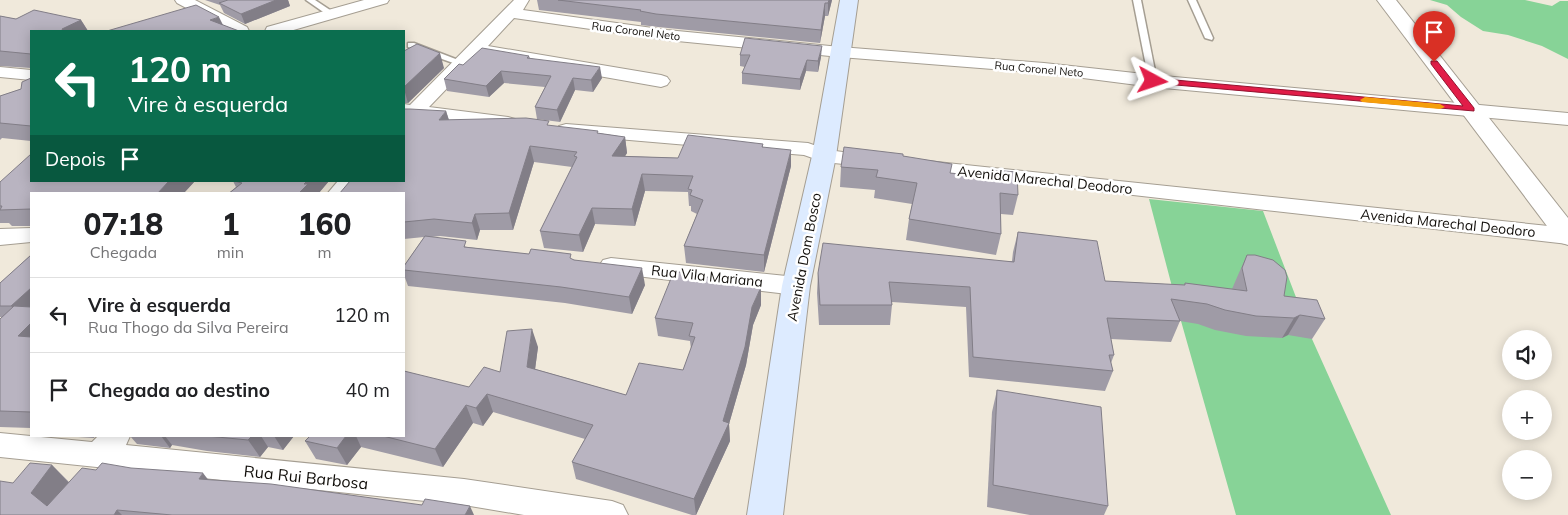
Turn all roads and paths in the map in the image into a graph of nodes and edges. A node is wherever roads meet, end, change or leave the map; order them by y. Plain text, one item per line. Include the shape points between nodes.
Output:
1 (183, 0) edge
2 (310, 0) edge
3 (381, 0) edge
4 (849, 0) edge
5 (1137, 0) edge
6 (1192, 0) edge
7 (1386, 0) edge
8 (517, 6) edge
9 (332, 14) junction
10 (239, 30) edge
11 (276, 30) edge
12 (1209, 38) dead end
13 (411, 45) edge
14 (477, 49) junction
15 (840, 52) junction
16 (462, 63) junction
17 (0, 72) edge
18 (30, 75) edge
19 (661, 81) dead end
20 (1153, 81) junction
21 (1470, 110) junction
22 (407, 115) edge
23 (1568, 120) edge
24 (824, 156) junction
25 (349, 182) edge
26 (340, 192) edge
27 (30, 235) edge
28 (1568, 236) edge
29 (0, 237) edge
30 (588, 263) edge
31 (796, 286) junction
32 (0, 446) edge
33 (107, 446) edge
34 (612, 515) edge
35 (765, 515) edge

1 - 10 street
2 - 9 lane
3 - 9 street
4 - 15 main road, Avenida Dom Bosco
5 - 20 lane
6 - 12 lane
7 - 21 street
8 - 14 street
8 - 15 street, Rua Coronel Neto via 615,29
9 - 11 street
13 - 16 lane
14 - 16 street
14 - 19 street
15 - 20 street, Rua Coronel Neto via 1044,68
15 - 24 main road, Avenida Dom Bosco
16 - 22 street
17 - 18 street
20 - 21 street, Rua Coronel Neto
21 - 23 street, Rua Coronel Neto
21 - 28 street
22 - 24 street, Avenida Marechal Deodoro via 808,149
24 - 28 street, Avenida Marechal Deodoro
24 - 31 main road, Avenida Dom Bosco
25 - 26 street
27 - 29 street
30 - 31 street, Rua Vila Mariana
31 - 35 main road, Avenida Dom Bosco
32 - 33 street, Rua Rui Barbosa
33 - 34 street, Rua Rui Barbosa via 464,492

